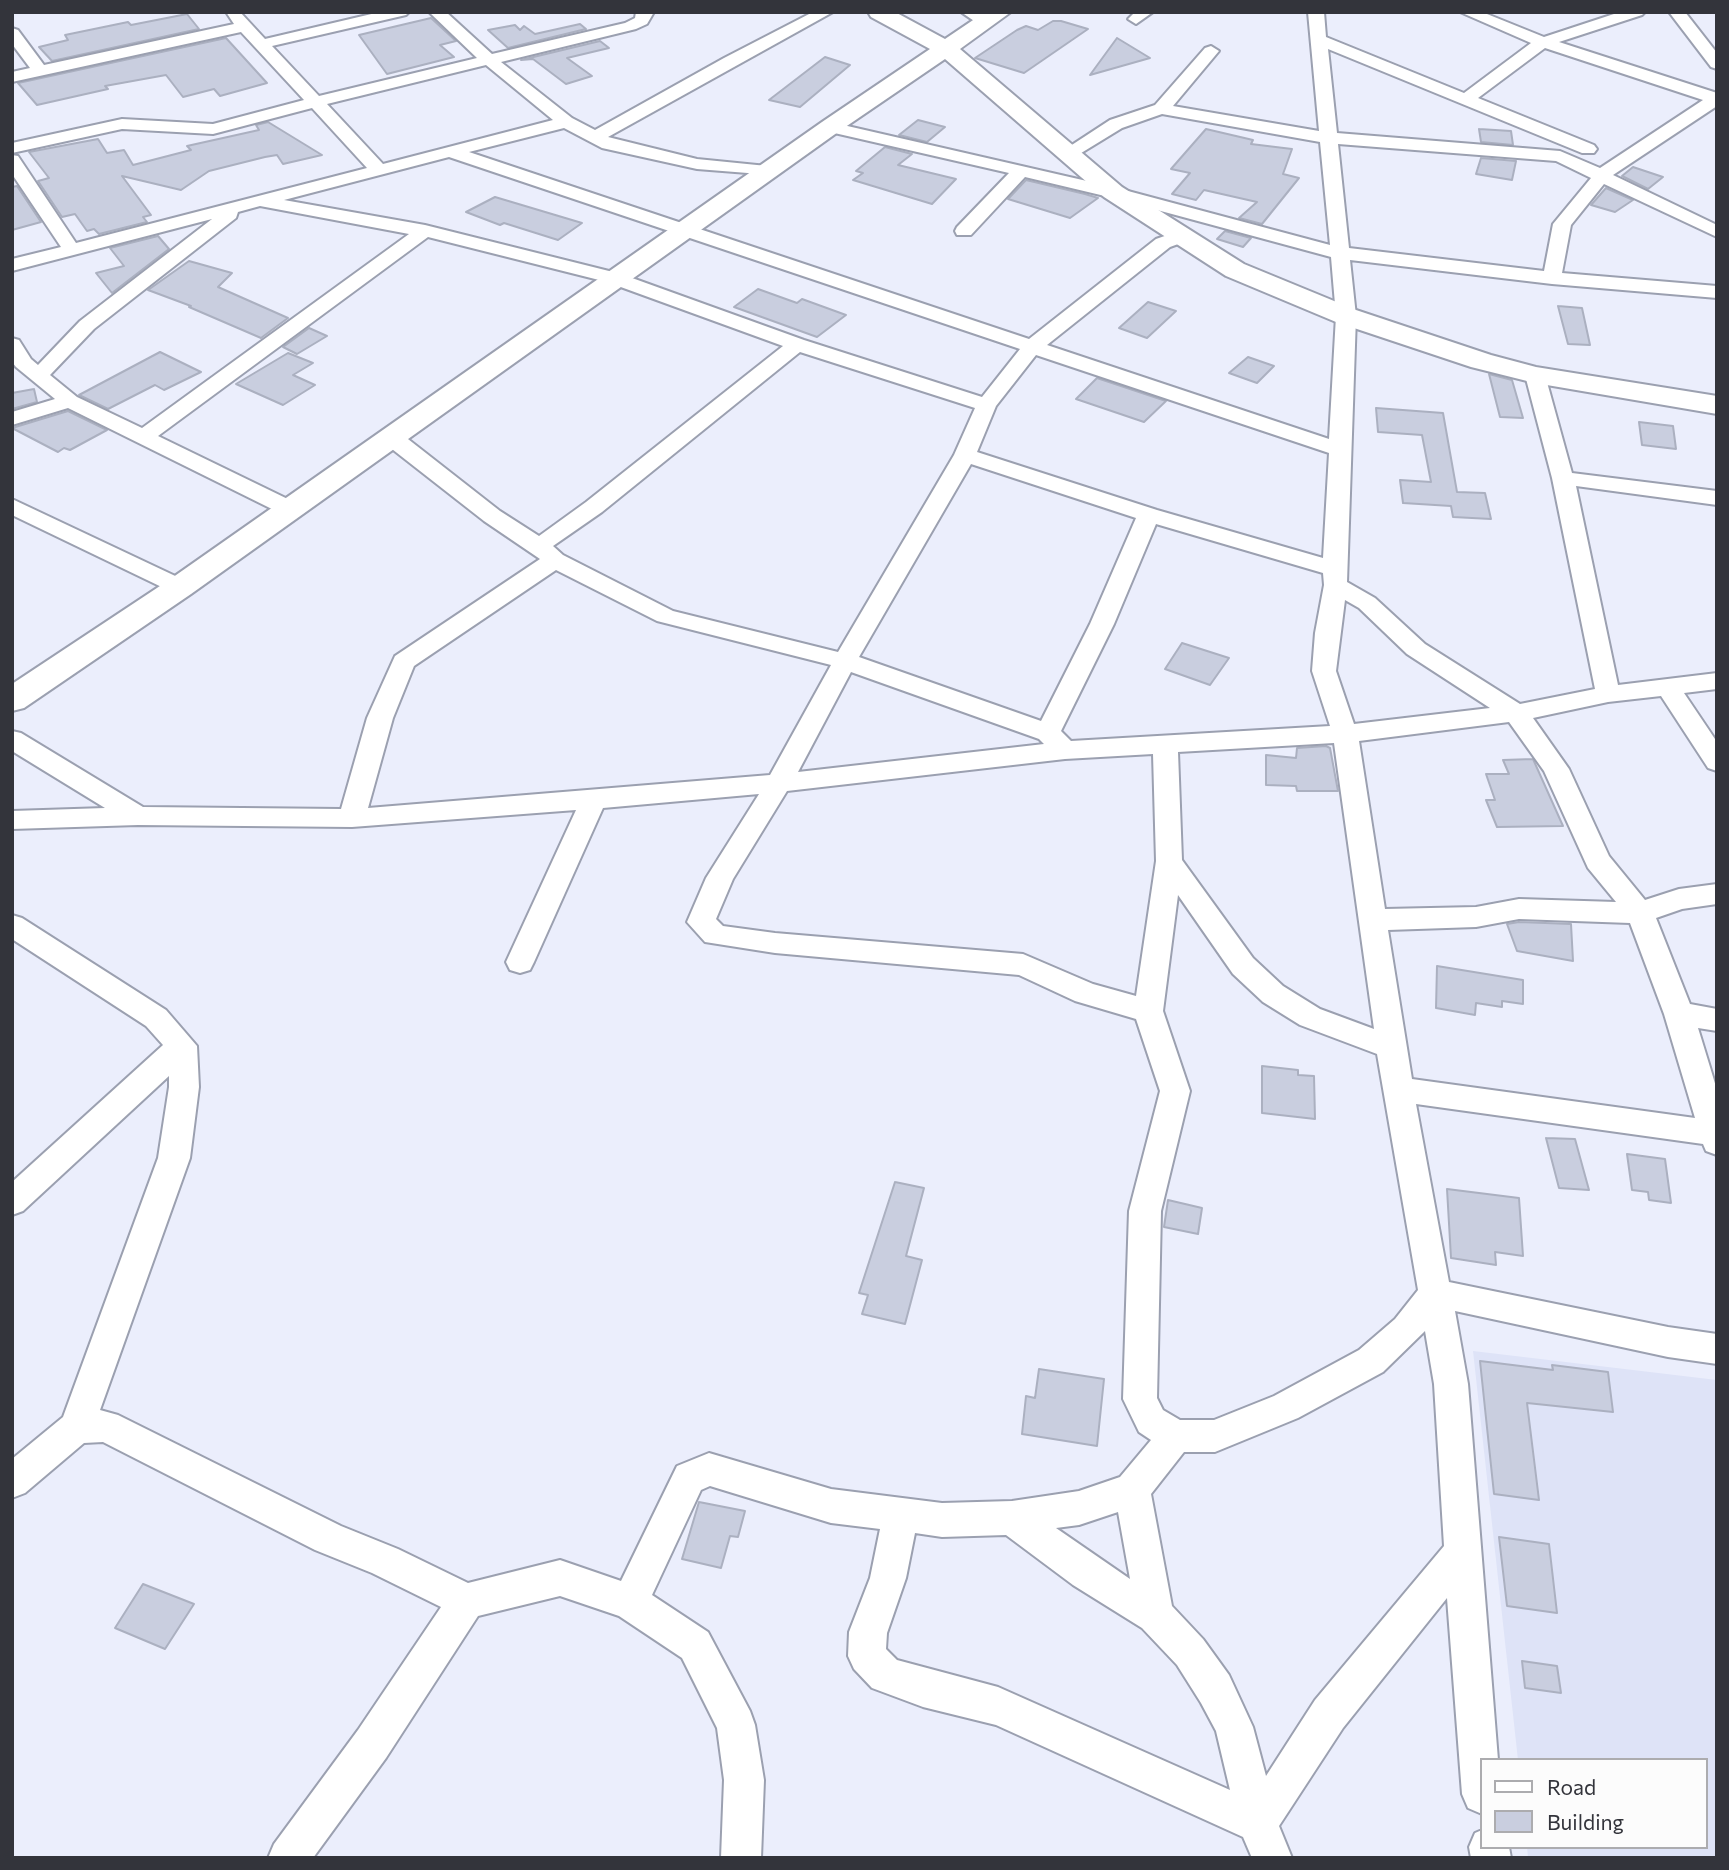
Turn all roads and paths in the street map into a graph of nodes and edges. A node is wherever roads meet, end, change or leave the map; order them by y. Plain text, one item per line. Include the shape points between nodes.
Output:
1 (232, 12) edge
2 (401, 12) edge
3 (437, 12) edge
4 (644, 12) edge
5 (825, 12) edge
6 (879, 12) edge
7 (1316, 12) edge
8 (1468, 12) edge
9 (1637, 12) edge
10 (1676, 12) edge
11 (985, 16) edge
12 (245, 26) junction
13 (1717, 29) edge
14 (1689, 30) junction
15 (12, 33) edge
16 (1319, 40) junction
17 (1543, 43) junction
18 (262, 44) junction
19 (946, 50) junction
20 (1211, 51) dead end
21 (488, 59) junction
22 (1717, 64) edge
23 (40, 71) junction
24 (12, 77) edge
25 (1717, 99) edge
26 (1465, 100) junction
27 (314, 102) junction
28 (1161, 109) junction
29 (566, 122) junction
30 (830, 127) junction
31 (595, 137) junction
32 (1329, 138) junction
33 (12, 148) edge
34 (450, 152) junction
35 (1067, 154) junction
36 (12, 160) edge
37 (1623, 163) junction
38 (379, 170) junction
39 (766, 171) junction
40 (1021, 171) junction
41 (1603, 174) junction
42 (1113, 192) junction
43 (264, 202) junction
44 (240, 207) junction
45 (684, 230) junction
46 (425, 231) junction
47 (964, 231) dead end
48 (1717, 232) edge
49 (1182, 236) junction
50 (72, 250) junction
51 (1339, 254) junction
52 (12, 265) edge
53 (614, 278) junction
54 (1552, 278) junction
55 (1717, 292) edge
56 (1346, 316) junction
57 (12, 344) edge
58 (797, 344) junction
59 (1032, 347) junction
60 (1535, 375) junction
61 (37, 377) junction
62 (70, 401) junction
63 (986, 405) junction
64 (1717, 405) edge
65 (12, 419) edge
66 (145, 436) junction
67 (391, 437) junction
68 (1340, 450) junction
69 (965, 455) junction
70 (1563, 478) junction
71 (1717, 498) edge
72 (12, 506) edge
73 (290, 509) junction
74 (1149, 515) junction
75 (547, 553) junction
76 (1335, 577) junction
77 (180, 587) junction
78 (845, 661) junction
79 (1717, 681) edge
80 (1667, 686) junction
81 (1608, 694) junction
82 (12, 700) edge
83 (1516, 713) junction
84 (1345, 734) junction
85 (12, 739) edge
86 (1057, 741) junction
87 (1165, 744) junction
88 (1717, 762) edge
89 (779, 783) junction
90 (593, 800) junction
91 (138, 816) junction
92 (352, 818) junction
93 (12, 820) edge
94 (1169, 861) junction
95 (1717, 894) edge
96 (1640, 913) junction
97 (1373, 920) junction
98 (12, 925) edge
99 (520, 962) dead end
100 (1148, 1011) junction
101 (1679, 1014) junction
102 (1717, 1020) edge
103 (182, 1046) junction
104 (1391, 1047) junction
105 (1398, 1089) junction
106 (1716, 1137) edge
107 (12, 1202) edge
108 (1435, 1293) junction
109 (1717, 1349) edge
110 (77, 1427) junction
111 (1175, 1436) junction
112 (12, 1480) edge
113 (1132, 1490) junction
114 (901, 1514) junction
115 (1012, 1518) junction
116 (1462, 1552) junction
117 (467, 1601) junction
118 (630, 1602) junction
119 (1155, 1615) junction
120 (1480, 1770) edge
121 (1265, 1841) edge
122 (288, 1858) edge
123 (741, 1858) edge

1 - 12 street
2 - 18 street
3 - 21 street
4 - 21 street via 641,21 630,26
5 - 31 street
6 - 19 street
7 - 16 street
8 - 17 street
9 - 17 street
10 - 14 street
11 - 19 street
12 - 18 street
12 - 23 street
13 - 14 street
14 - 22 street
15 - 23 street
16 - 26 street
16 - 32 street
17 - 25 street
17 - 26 street
18 - 27 street
19 - 30 street
19 - 35 street
20 - 28 street
21 - 27 street
21 - 29 street
23 - 24 street
25 - 37 street
26 - 37 street
27 - 33 street via 223,127 122,124
27 - 38 street
28 - 32 street
28 - 35 street via 1116,124
29 - 31 street
29 - 34 street
30 - 39 street
30 - 40 street
31 - 39 street via 629,151
32 - 41 street via 1560,156
32 - 51 street
34 - 38 street
34 - 45 street
35 - 42 street
36 - 50 street
37 - 41 street
38 - 43 street
39 - 45 street
40 - 42 street
40 - 47 street
41 - 48 street
41 - 54 street via 1562,224
42 - 49 street
42 - 51 street
43 - 44 street
43 - 46 street
44 - 50 street
44 - 61 street via 87,325
45 - 53 street
45 - 59 street
46 - 53 street
46 - 66 street
49 - 56 street via 1235,270
49 - 59 street via 1163,243
50 - 52 street
51 - 54 street
51 - 56 street
53 - 58 street
53 - 67 street
54 - 55 street
56 - 60 street
56 - 68 street
57 - 61 street
58 - 63 street
58 - 75 street via 594,507
59 - 63 street
59 - 68 street
60 - 64 street
60 - 70 street
61 - 62 street
62 - 65 street
62 - 66 street
63 - 69 street
66 - 73 street
67 - 73 street
67 - 75 street
68 - 76 street
69 - 74 street
69 - 78 street
70 - 71 street
70 - 81 street
72 - 77 street
73 - 77 street
74 - 76 street
74 - 86 street
75 - 78 street via 665,616
75 - 92 street via 404,662 380,718
76 - 83 street via 1416,649
76 - 84 street via 1324,671
77 - 82 street
78 - 86 street
78 - 89 street
79 - 80 street
80 - 81 street
80 - 88 street
81 - 83 street
83 - 84 street
83 - 96 street via 1556,769 1598,861
84 - 87 street
84 - 97 street
85 - 91 street
86 - 87 street
86 - 89 street
87 - 94 street
89 - 90 street
89 - 100 street via 709,900 701,922 715,935 1023,965 1085,993
90 - 92 street
90 - 99 street
91 - 92 street
91 - 93 street
94 - 100 street
94 - 104 street via 1243,966 1273,994 1310,1017
95 - 96 street via 1679,899
96 - 97 street via 1518,909 1476,917
96 - 101 street
97 - 104 street
98 - 103 street via 156,1018
100 - 111 street via 1175,1091 1145,1211 1140,1399 1151,1421
101 - 102 street
101 - 106 street
103 - 107 street
103 - 110 street via 184,1087 174,1158
104 - 105 street
105 - 106 street
105 - 108 street
108 - 109 street
108 - 111 street via 1407,1329 1371,1361 1286,1407 1215,1436
108 - 116 street via 1451,1384
110 - 112 street
110 - 117 street via 106,1426 328,1538
111 - 113 street
113 - 115 street via 1079,1508
113 - 119 street
114 - 115 street via 942,1521
114 - 118 street via 831,1506 709,1469 689,1478
114 - 121 street via 888,1578 868,1632 867,1656 886,1675 998,1706
115 - 119 street
116 - 120 street
116 - 121 street via 1329,1714
117 - 118 street via 560,1578
117 - 122 street via 372,1744
118 - 123 street via 695,1645 736,1726 744,1780
119 - 121 street via 1190,1652 1234,1727

